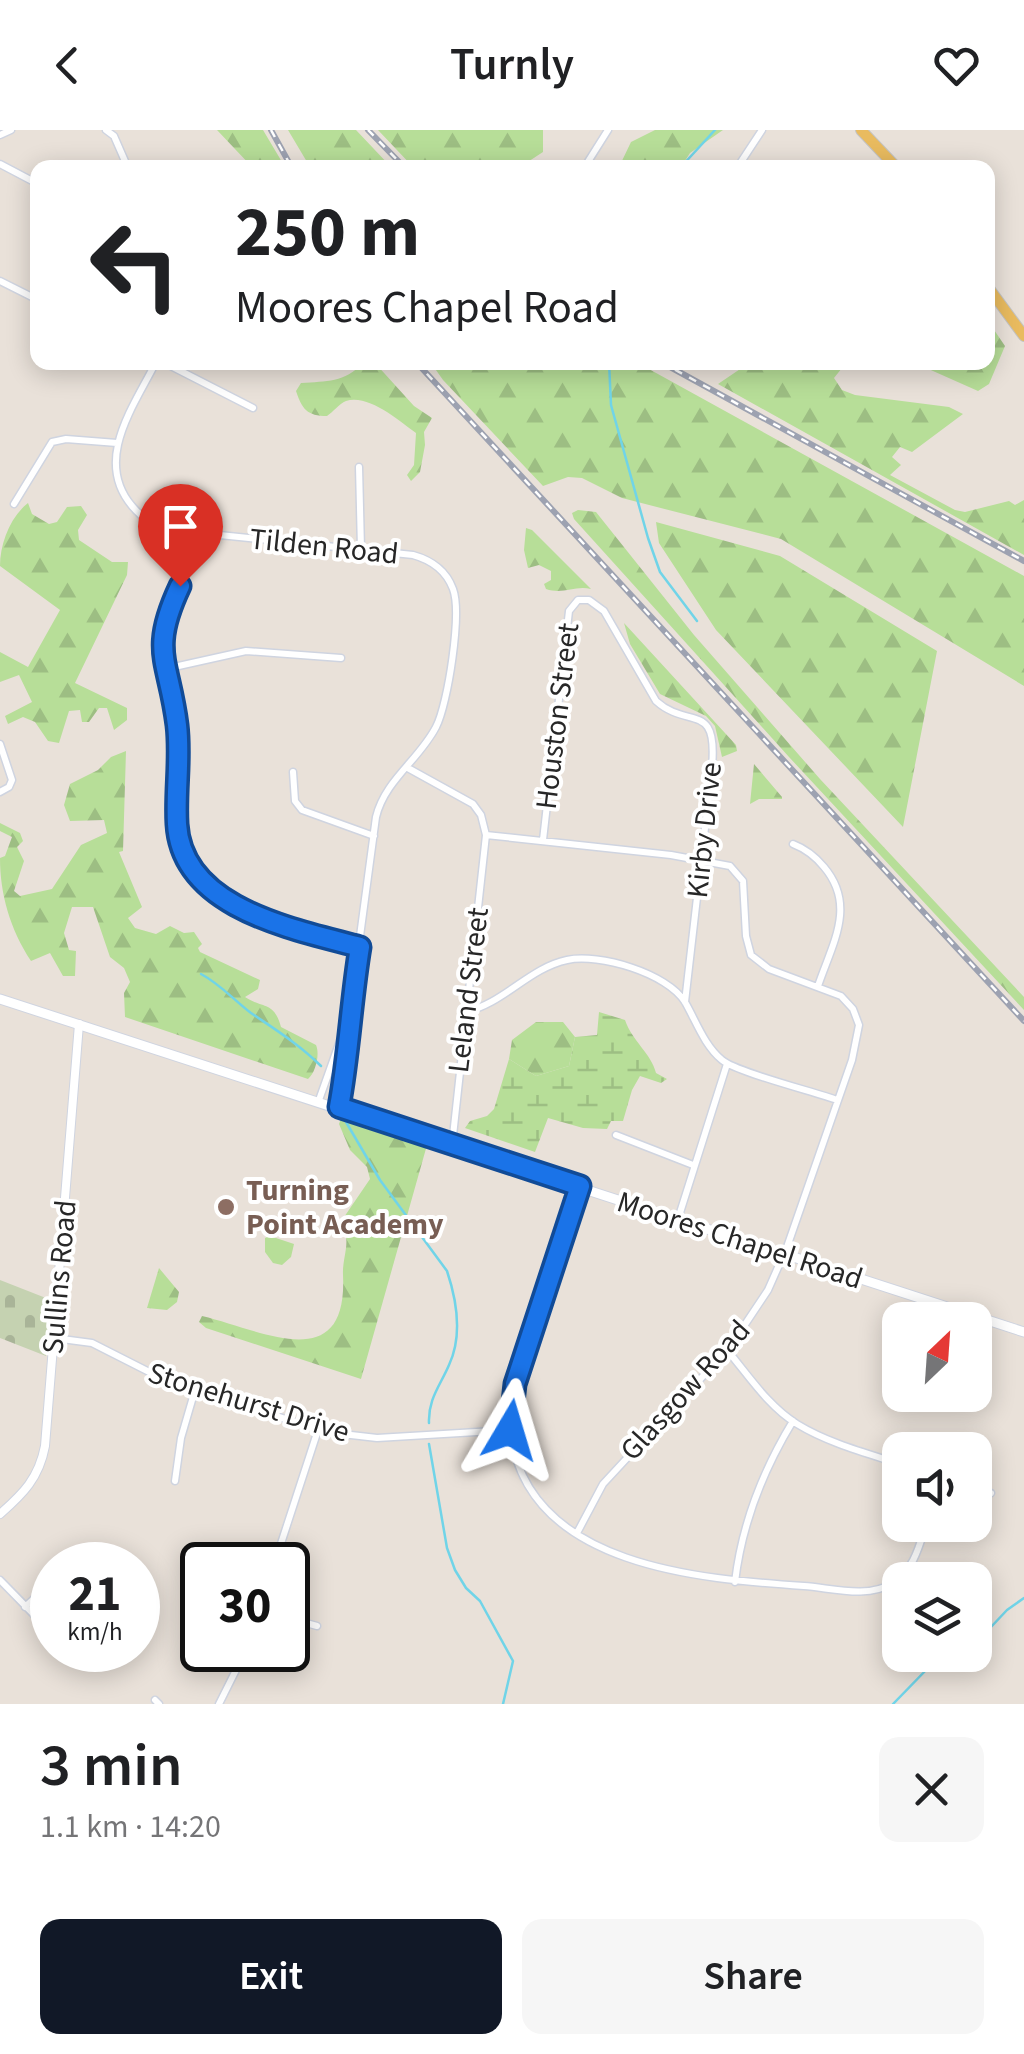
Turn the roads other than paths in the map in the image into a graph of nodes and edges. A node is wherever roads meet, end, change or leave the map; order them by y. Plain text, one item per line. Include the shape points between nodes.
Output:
1 (11, 130) edge
2 (106, 130) edge
3 (608, 130) edge
4 (762, 130) edge
5 (861, 130) edge
6 (0, 134) edge
7 (124, 160) edge
8 (589, 160) edge
9 (742, 160) edge
10 (890, 160) edge
11 (0, 164) edge
12 (30, 180) edge
13 (0, 281) edge
14 (30, 296) edge
15 (995, 297) edge
16 (1024, 336) edge
17 (155, 370) edge
18 (175, 370) edge
19 (253, 408) dead end
20 (117, 442) junction
21 (359, 467) dead end
22 (14, 504) dead end
23 (197, 533) junction
24 (362, 549) junction
25 (583, 599) joint
26 (341, 658) dead end
27 (165, 669) junction
28 (0, 744) edge
29 (406, 767) junction
30 (293, 772) dead end
31 (0, 792) edge
32 (486, 835) junction
33 (374, 836) junction
34 (543, 840) junction
35 (792, 844) dead end
36 (702, 859) junction
37 (360, 947) junction
38 (818, 986) junction
39 (0, 999) edge
40 (684, 1002) junction
41 (466, 1012) junction
42 (349, 1018) junction
43 (79, 1024) junction
44 (727, 1064) junction
45 (318, 1100) junction
46 (837, 1100) junction
47 (339, 1107) junction
48 (616, 1135) dead end
49 (452, 1144) junction
50 (693, 1165) junction
51 (580, 1186) junction
52 (678, 1219) junction
53 (784, 1254) junction
54 (1024, 1332) edge
55 (54, 1338) junction
56 (727, 1350) junction
57 (195, 1390) junction
58 (794, 1421) junction
59 (318, 1430) junction
60 (510, 1430) junction
61 (882, 1458) edge
62 (175, 1480) dead end
63 (0, 1514) edge
64 (577, 1533) junction
65 (281, 1542) edge
66 (920, 1542) edge
67 (0, 1580) edge
68 (735, 1582) junction
69 (30, 1602) edge
70 (25, 1607) junction
71 (30, 1612) edge
72 (310, 1624) edge
73 (317, 1626) dead end
74 (235, 1672) edge
75 (219, 1704) edge

1 - 6 street
2 - 7 street
3 - 8 street
4 - 9 street
5 - 10 main road
11 - 12 street
13 - 14 street
15 - 16 main road
17 - 20 street
18 - 19 street
20 - 22 street via 52,442
20 - 23 street, Tilden Road via 118,484 136,510 163,528
21 - 24 street
23 - 24 street, Tilden Road
23 - 27 street via 165,620
24 - 29 street, Tilden Road via 424,558 446,576 456,598 444,710
25 - 34 street, Houston Street via 570,606 567,619
25 - 36 street, Kirby Drive via 604,611 656,701 698,718 710,731 714,752
26 - 27 street via 246,651
27 - 37 street via 178,734 178,830 195,872 241,909
28 - 31 street via 12,780
29 - 32 street via 474,804
29 - 33 street, Tilden Road via 381,800
30 - 33 street via 296,800 306,813
32 - 34 street
32 - 41 street, Leland Street
33 - 37 street, Tilden Road
34 - 36 street
35 - 38 street via 808,850 842,898
36 - 38 street via 740,876 747,945 756,960
36 - 40 street, Kirby Drive
37 - 42 street, Tilden Road
38 - 46 street, Glasgow Road via 846,1000 857,1017 858,1041
39 - 43 main road, Moores Chapel Road
40 - 41 street via 634,968 579,958 546,967
40 - 44 street
41 - 49 street, Leland Street
42 - 45 street, Tilden Road
42 - 47 street, Tilden Road
43 - 45 main road, Moores Chapel Road
43 - 55 street, Sullins Road
44 - 46 street
44 - 50 street
45 - 47 main road, Moores Chapel Road
46 - 53 street, Glasgow Road
47 - 49 main road, Moores Chapel Road
48 - 50 street
49 - 51 main road, Moores Chapel Road
50 - 52 street
51 - 52 main road, Moores Chapel Road
51 - 60 street via 515,1384
52 - 53 main road, Moores Chapel Road
53 - 54 main road, Moores Chapel Road
53 - 56 street, Glasgow Road via 760,1305
55 - 57 street, Stonehurst Drive via 92,1343
55 - 63 street, Sullins Road via 39,1470
56 - 58 street
56 - 64 street, Glasgow Road via 614,1469
57 - 59 street, Stonehurst Drive
57 - 62 street
58 - 61 street
58 - 68 street via 754,1496
59 - 60 street, Stonehurst Drive via 377,1438
59 - 65 street
60 - 64 street via 528,1485
64 - 68 street via 652,1566
66 - 68 street via 906,1572 874,1590
67 - 70 street
69 - 70 street
70 - 71 street
72 - 73 street
74 - 75 street

